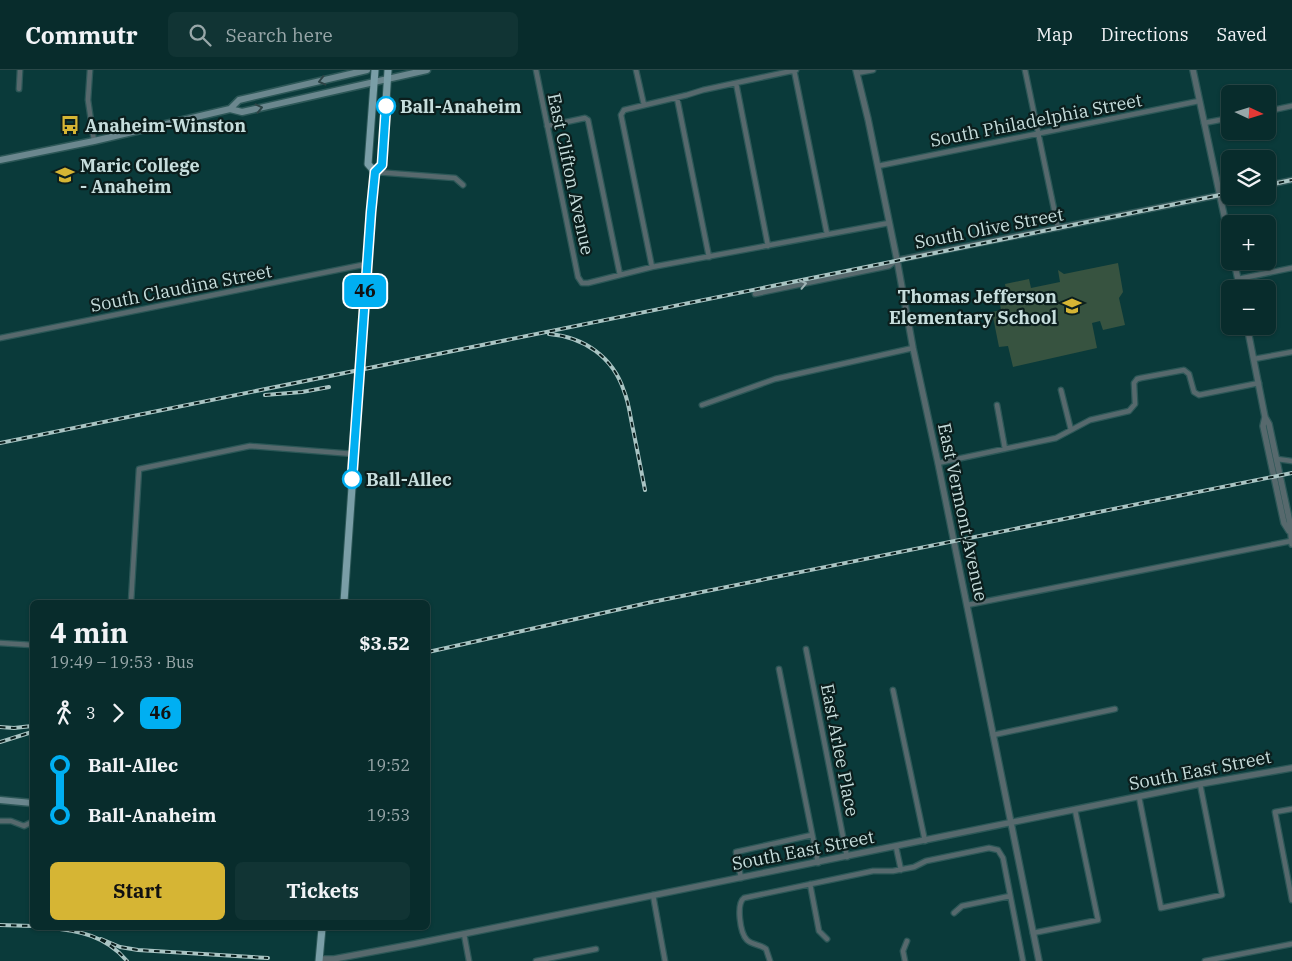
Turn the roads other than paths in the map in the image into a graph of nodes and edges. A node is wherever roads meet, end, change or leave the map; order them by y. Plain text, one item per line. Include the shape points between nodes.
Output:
1 (20, 70) edge
2 (90, 70) edge
3 (366, 70) edge
4 (375, 70) edge
5 (388, 70) edge
6 (427, 70) edge
7 (536, 70) edge
8 (636, 70) edge
9 (795, 70) edge
10 (873, 70) edge
11 (1025, 70) edge
12 (1193, 70) edge
13 (857, 72) edge
14 (388, 78) junction
15 (374, 81) junction
16 (736, 83) junction
17 (19, 89) dead end
18 (677, 98) junction
19 (1199, 101) junction
20 (644, 105) junction
21 (1292, 106) edge
22 (230, 109) junction
23 (1276, 109) edge
24 (1221, 120) edge
25 (1204, 123) junction
26 (547, 126) junction
27 (1038, 133) junction
28 (94, 141) junction
29 (0, 160) edge
30 (878, 166) junction
31 (375, 172) junction
32 (1292, 180) edge
33 (1276, 183) edge
34 (464, 185) dead end
35 (1220, 194) junction
36 (1224, 215) edge
37 (889, 222) junction
38 (1058, 228) junction
39 (826, 234) junction
40 (768, 246) junction
41 (709, 257) junction
42 (897, 260) junction
43 (367, 264) junction
44 (652, 267) junction
45 (1292, 268) edge
46 (1236, 270) edge
47 (620, 275) junction
48 (1238, 279) joint
49 (755, 294) dead end
50 (1249, 335) edge
51 (0, 338) edge
52 (912, 348) junction
53 (1292, 352) edge
54 (1254, 359) junction
55 (1259, 383) junction
56 (1061, 390) dead end
57 (702, 405) dead end
58 (997, 405) dead end
59 (1265, 417) junction
60 (1071, 430) junction
61 (1006, 449) junction
62 (354, 454) junction
63 (1276, 459) junction
64 (1291, 461) edge
65 (938, 463) junction
66 (1291, 538) edge
67 (131, 600) edge
68 (344, 600) edge
69 (967, 605) junction
70 (0, 643) edge
71 (30, 645) edge
72 (806, 649) dead end
73 (779, 669) dead end
74 (893, 690) dead end
75 (1115, 710) dead end
76 (993, 735) junction
77 (1292, 768) edge
78 (1200, 784) junction
79 (1139, 797) junction
80 (0, 800) edge
81 (30, 802) edge
82 (1292, 809) edge
83 (1075, 810) junction
84 (0, 821) edge
85 (30, 823) edge
86 (1010, 823) junction
87 (812, 835) junction
88 (925, 841) junction
89 (896, 847) junction
90 (847, 857) junction
91 (818, 863) junction
92 (901, 870) junction
93 (741, 878) junction
94 (810, 884) junction
95 (653, 895) junction
96 (1010, 896) junction
97 (1292, 900) edge
98 (954, 913) dead end
99 (322, 930) edge
100 (1034, 933) junction
101 (464, 934) junction
102 (827, 939) dead end
103 (907, 941) dead end
104 (1292, 944) edge
105 (770, 945) dead end
106 (766, 948) junction
107 (596, 949) dead end
108 (320, 960) edge
109 (1211, 960) edge
110 (469, 961) edge
111 (536, 961) edge
112 (665, 961) edge
113 (770, 961) edge
114 (905, 961) edge
115 (1023, 961) edge
116 (1039, 961) edge
117 (1205, 961) edge

1 - 17 street
2 - 28 street via 88,100
3 -> 22 main road via 239,100
4 - 15 main road
5 - 14 main road
6 - 14 main road
7 - 26 street, East Clifton Avenue
8 - 20 street
9 - 16 street
9 - 39 street
10 - 13 street
11 - 27 street
12 - 19 street
13 - 30 street, East Vermont Avenue
14 - 15 main road
14 - 31 main road via 382,165
22 -> 15 main road via 242,112
15 - 31 main road via 368,164
16 - 18 street
16 - 40 street
18 - 20 street
18 - 41 street
19 - 25 street
19 - 27 street, South Philadelphia Street
20 - 44 street via 624,110 620,115
21 - 23 street
22 - 28 main road
24 - 25 street
25 - 35 street
26 - 47 street, East Clifton Avenue via 578,277 582,283
26 - 47 street via 588,120
27 - 30 street, South Philadelphia Street
27 - 38 street
28 - 29 main road
30 - 37 street, East Vermont Avenue
31 - 34 street via 456,178
31 - 43 main road
32 - 33 street
35 - 36 street
35 - 38 street, South Olive Street
37 - 39 street
37 - 42 street, East Vermont Avenue
38 - 42 street, South Olive Street
39 - 40 street
40 - 41 street
41 - 44 street
49 -> 42 street, South Olive Street via 889,266
42 - 52 street, East Vermont Avenue
43 - 51 street, South Claudina Street
43 - 62 main road
44 - 47 street
45 - 48 street
46 - 48 street
50 - 54 street
52 - 57 street via 775,379
52 - 65 street, East Vermont Avenue
53 - 54 street
54 - 55 street
55 - 59 street
55 - 60 street via 1198,395 1184,370 1141,378 1134,383 1132,409 1090,420
56 - 60 street
58 - 61 street
59 - 63 street via 1270,424
59 - 66 street via 1274,477 1284,523
60 - 61 street via 1056,438
61 - 65 street
62 - 67 street via 250,446 139,469
62 - 68 main road
63 - 64 street
63 - 66 street
65 - 69 street, East Vermont Avenue
66 - 69 street
69 - 76 street, East Vermont Avenue
70 - 71 street
72 - 90 street, East Arlee Place
73 - 87 street
74 - 88 street
75 - 76 street
76 - 86 street, East Vermont Avenue
77 - 78 street, South East Street
78 - 79 street, South East Street
78 - 79 street via 1222,895 1161,908
79 - 83 street, South East Street
80 - 81 main road
82 - 97 street via 1275,812
83 - 86 street, South East Street
83 - 100 street via 1098,920
84 - 85 street via 24,826
86 - 88 street, South East Street
86 - 100 street, East Vermont Avenue
87 - 91 street
87 - 93 street via 736,852
88 - 89 street, South East Street
89 - 90 street, South East Street
89 - 92 street
90 - 91 street, South East Street
91 - 93 street, South East Street
92 - 94 street via 873,871
92 - 96 street via 962,853 988,848 998,850 1003,858
93 - 95 street, South East Street
94 - 102 street via 819,931
94 - 106 street via 749,896 740,901 739,911 746,940
95 - 101 street, South East Street
95 - 112 street
96 - 98 street via 962,906
96 - 115 street
99 - 108 main road
100 - 116 street, East Vermont Avenue
101 - 108 street, South East Street
101 - 110 street
103 - 114 street
104 - 109 street
105 - 106 street
106 - 113 street
107 - 111 street
109 - 117 street

